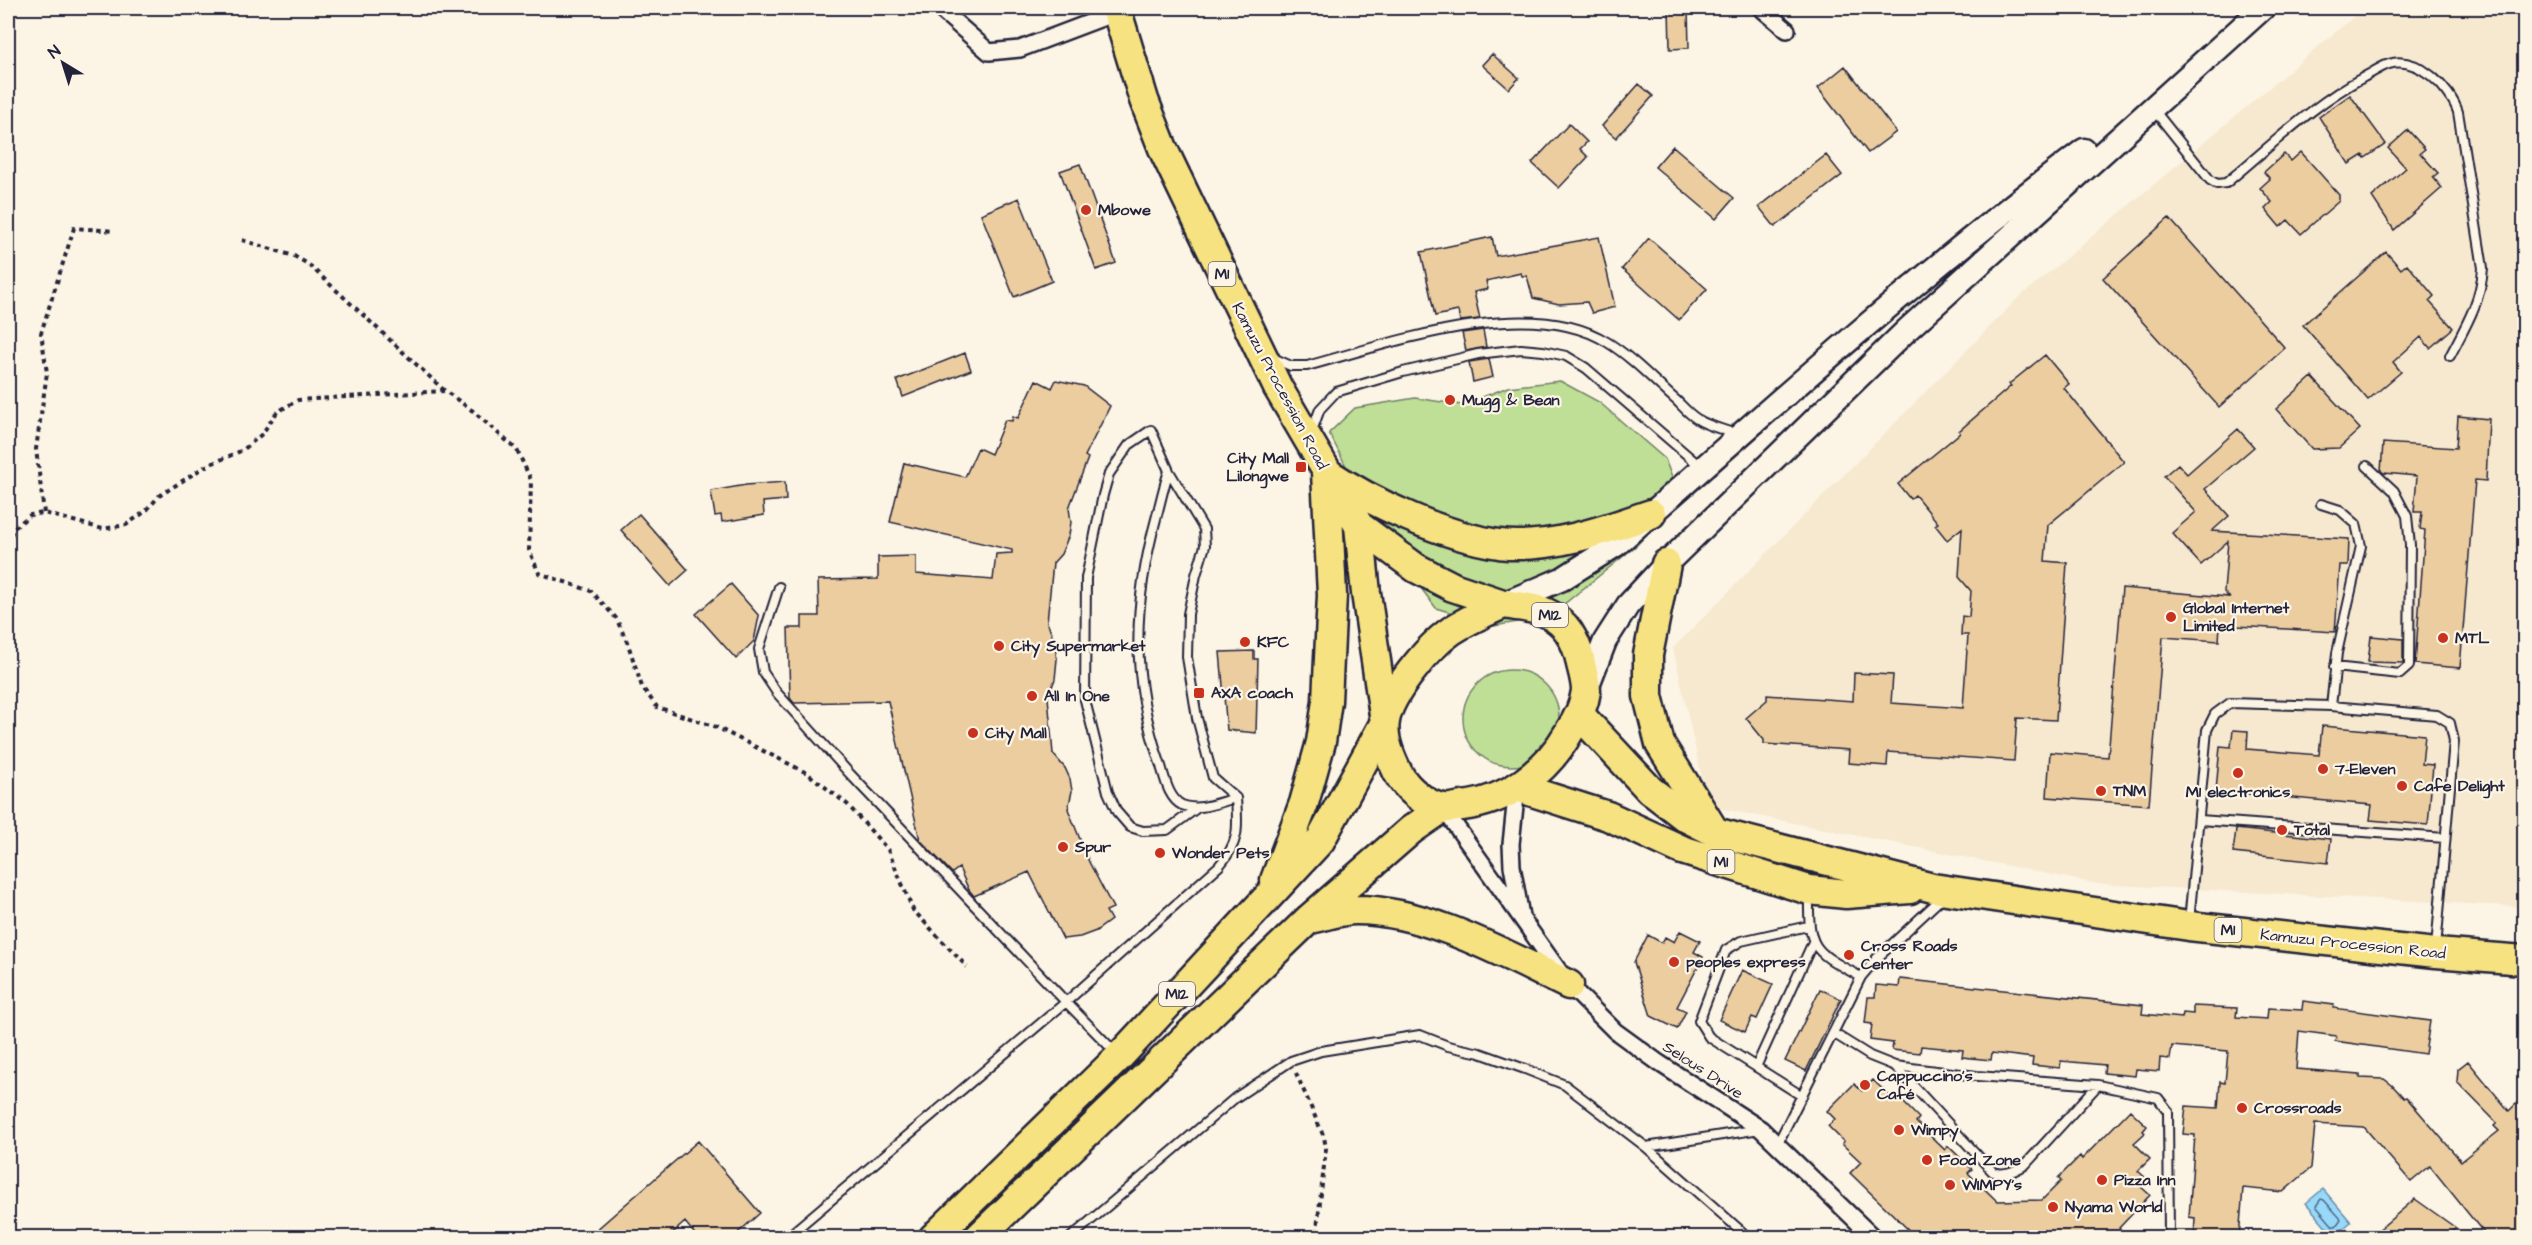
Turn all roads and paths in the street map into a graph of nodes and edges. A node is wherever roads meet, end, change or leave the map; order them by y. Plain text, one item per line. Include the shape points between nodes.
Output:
1 (939, 8) edge
2 (1761, 8) edge
3 (2263, 8) edge
4 (1120, 9) edge
5 (1787, 30) dead end
6 (2197, 67) junction
7 (2152, 108) junction
8 (115, 231) dead end
9 (242, 240) dead end
10 (1257, 344) junction
11 (2450, 356) dead end
12 (445, 391) junction
13 (1739, 436) junction
14 (1311, 447) junction
15 (2367, 466) dead end
16 (1703, 468) junction
17 (1169, 471) junction
18 (1326, 472) junction
19 (2321, 504) dead end
20 (44, 513) junction
21 (1651, 514) junction
22 (1359, 526) junction
23 (8, 544) edge
24 (1666, 564) junction
25 (779, 587) dead end
26 (1503, 604) junction
27 (2334, 667) junction
28 (1583, 702) junction
29 (2331, 706) junction
30 (1385, 722) junction
31 (1517, 787) junction
32 (1236, 798) junction
33 (1197, 808) junction
34 (1443, 808) junction
35 (2200, 820) junction
36 (1715, 832) junction
37 (2445, 838) junction
38 (1942, 889) junction
39 (1809, 890) junction
40 (1270, 894) junction
41 (1309, 919) junction
42 (1523, 922) junction
43 (1808, 926) junction
44 (2189, 926) junction
45 (1813, 942) junction
46 (2436, 953) junction
47 (2524, 960) edge
48 (967, 967) dead end
49 (1861, 977) junction
50 (1569, 985) junction
51 (1066, 1002) junction
52 (1833, 1033) junction
53 (1119, 1057) junction
54 (1291, 1061) junction
55 (1895, 1066) junction
56 (1756, 1067) junction
57 (2098, 1085) junction
58 (1802, 1096) junction
59 (1761, 1129) junction
60 (1777, 1145) junction
61 (1646, 1147) junction
62 (786, 1238) edge
63 (933, 1238) edge
64 (978, 1238) edge
65 (1070, 1238) edge
66 (1316, 1238) edge
67 (1749, 1238) edge
68 (1874, 1238) edge
69 (2169, 1238) edge

1 - 4 street via 989,52 1020,49
2 - 5 street
3 - 6 main road
4 - 10 highway, Kamuzu Procession Road / M1 via 1144,100 1164,151
6 - 7 main road
6 - 13 main road via 2007,208
7 - 11 lane via 2217,184 2226,183 2334,93 2389,64 2405,63 2418,68 2444,86 2458,112 2483,268 2475,310
7 - 24 main road via 1908,328
8 - 20 path via 74,228 41,333 47,373 36,449
9 - 12 path via 308,264
10 - 13 lane via 1278,362 1307,366 1426,335 1502,321 1540,321 1606,340 1697,419
10 - 14 highway, Kamuzu Procession Road / M1
12 - 20 path via 298,400 277,412 262,434 243,450 204,467 159,496 126,525 103,529
12 - 48 path via 517,450 531,480 529,550 539,573 591,591 616,618 642,687 657,707 716,727 807,773 847,804 888,850 913,910
13 - 16 main road
14 - 16 lane via 1312,427 1320,409 1336,392 1478,354 1521,349 1566,356 1586,368
14 - 18 highway, Kamuzu Procession Road / M1
15 - 27 lane via 2394,491 2407,516 2409,666 2400,674
16 - 21 main road
17 - 32 lane via 1204,529 1206,546 1188,614 1187,657 1197,718 1213,778
17 - 33 lane via 1146,553 1137,651 1149,722 1171,795 1181,804
17 - 33 lane via 1151,430 1129,445 1109,474 1086,578 1085,700 1108,792 1117,812 1130,827 1167,830
18 - 21 highway via 1378,503 1426,523 1500,544 1589,535
18 - 22 highway, Kamuzu Procession Road / M1
18 - 40 highway via 1332,595 1328,701 1305,803
19 - 27 lane via 2340,510 2356,524 2361,546
20 - 23 path via 30,515 12,529
21 - 26 main road via 1587,565
22 - 26 highway, M1 via 1416,568 1454,587
22 - 30 highway, M1
24 - 28 main road via 1628,605 1605,641
24 - 36 highway via 1648,655 1648,696 1660,744
25 - 51 lane via 759,649 764,672 777,693
26 - 28 highway, M12 via 1537,609 1568,630 1580,653
26 - 30 highway, M12 via 1450,632 1430,651 1399,688
27 - 29 lane
28 - 31 highway, M12 via 1554,755
28 - 36 highway, M1 via 1650,790 1685,817
29 - 35 lane via 2230,703 2215,714 2207,730
29 - 37 lane via 2437,715 2450,723 2454,741
30 - 34 highway, M12 via 1389,757 1403,782 1422,799
30 - 40 highway, M12 via 1320,841
31 - 34 highway, M12 via 1474,805
31 - 39 highway, M1 via 1608,816 1682,849
31 - 42 street, Selous Drive via 1511,844
32 - 33 lane
32 - 51 lane via 1238,829 1231,852
34 - 41 highway, M12 via 1411,830
34 - 42 street, Selous Drive
35 - 37 lane
35 - 44 lane
36 - 38 highway, M1
37 - 46 lane
38 - 39 highway, M1 via 1846,894
38 - 44 highway, Kamuzu Procession Road / M1
38 - 49 lane
39 - 43 lane
40 - 53 highway, M12
41 - 50 highway via 1355,910 1396,914 1495,949
41 - 64 highway, M12
42 - 50 street, Selous Drive
43 - 45 lane
43 - 56 lane via 1741,941 1726,950 1699,1021 1709,1037
44 - 46 highway, Kamuzu Procession Road / M1
45 - 49 lane via 1823,956
45 - 56 lane
46 - 47 highway, Kamuzu Procession Road / M1
49 - 52 lane
50 - 59 street, Selous Drive via 1615,1031
51 - 53 lane
51 - 62 lane
52 - 55 lane
52 - 58 lane
53 - 63 highway, M12
54 - 61 lane via 1321,1051 1419,1035 1565,1085
54 - 65 lane via 1235,1098
54 - 66 path via 1326,1148
55 - 57 lane
55 - 57 lane via 1993,1172 2000,1174 2025,1165
56 - 58 lane
57 - 69 lane via 2151,1095 2168,1111
58 - 60 lane
59 - 60 street, Selous Drive
59 - 61 lane
60 - 68 street, Selous Drive
61 - 67 lane

